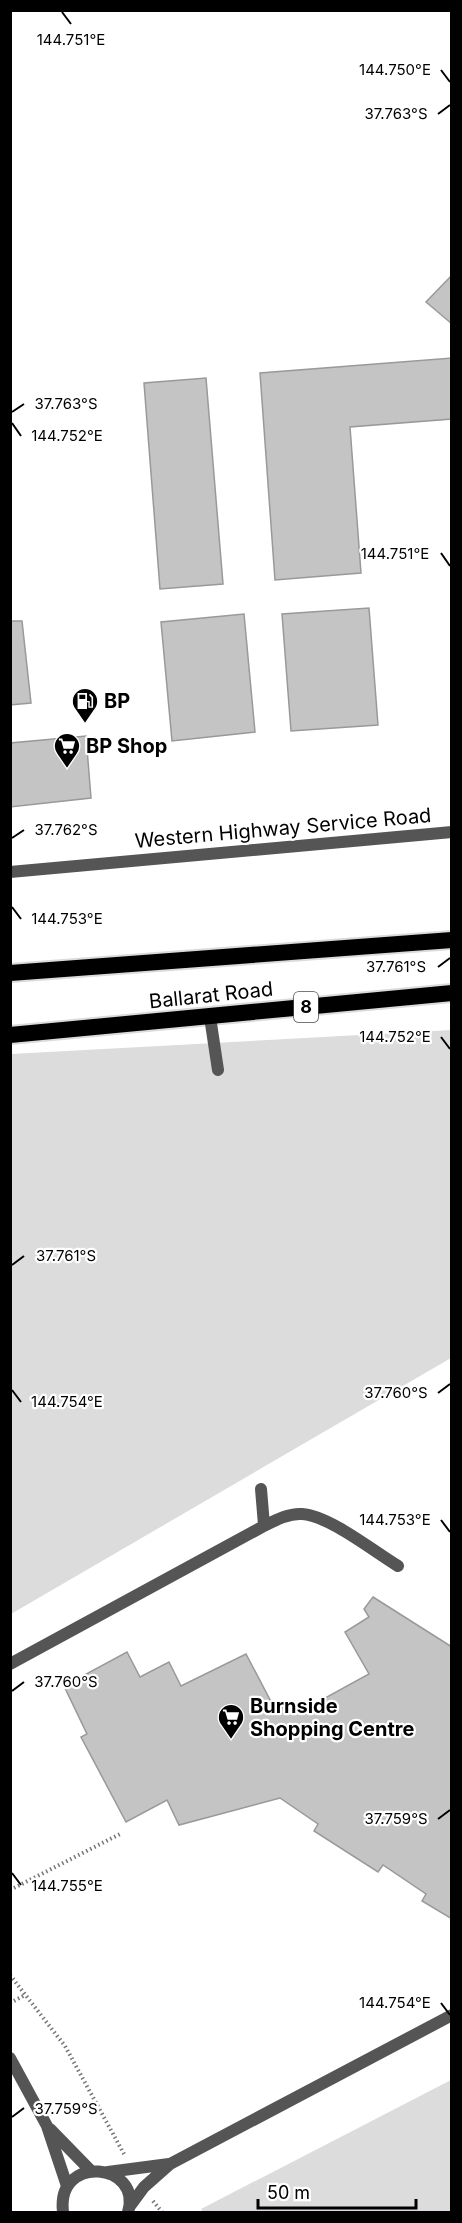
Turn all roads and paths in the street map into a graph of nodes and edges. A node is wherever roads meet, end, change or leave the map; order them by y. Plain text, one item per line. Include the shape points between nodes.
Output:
1 (452, 832) edge
2 (10, 872) edge
3 (452, 940) edge
4 (10, 973) edge
5 (452, 993) edge
6 (210, 1017) junction
7 (10, 1035) edge
8 (218, 1070) dead end
9 (261, 1489) dead end
10 (264, 1525) junction
11 (398, 1566) dead end
12 (10, 1664) edge
13 (120, 1834) dead end
14 (10, 1890) edge
15 (10, 1975) edge
16 (25, 1995) junction
17 (10, 2003) edge
18 (452, 2015) edge
19 (10, 2058) edge
20 (47, 2126) junction
21 (170, 2164) junction
22 (133, 2170) junction
23 (91, 2171) junction
24 (108, 2172) junction
25 (67, 2186) junction
26 (144, 2187) junction
27 (129, 2209) edge
28 (62, 2212) edge
29 (162, 2212) edge

1 - 2 street, Western Highway Service Road
3 - 4 highway, Ballarat Road
5 - 6 highway, Ballarat Road / 8
6 - 7 highway, Ballarat Road / 8
6 - 8 street
9 - 10 street
10 - 11 street via 287,1516 313,1516
10 - 12 street
13 - 14 path
15 - 16 path
16 - 17 path
16 - 22 path via 65,2046
18 - 21 street
19 - 20 street
20 - 23 street
20 - 25 street
21 - 22 street
21 - 26 street
22 - 24 street
23 - 24 street
23 - 25 street
24 - 27 street via 126,2188
25 - 28 street
26 - 27 street
26 - 29 path

